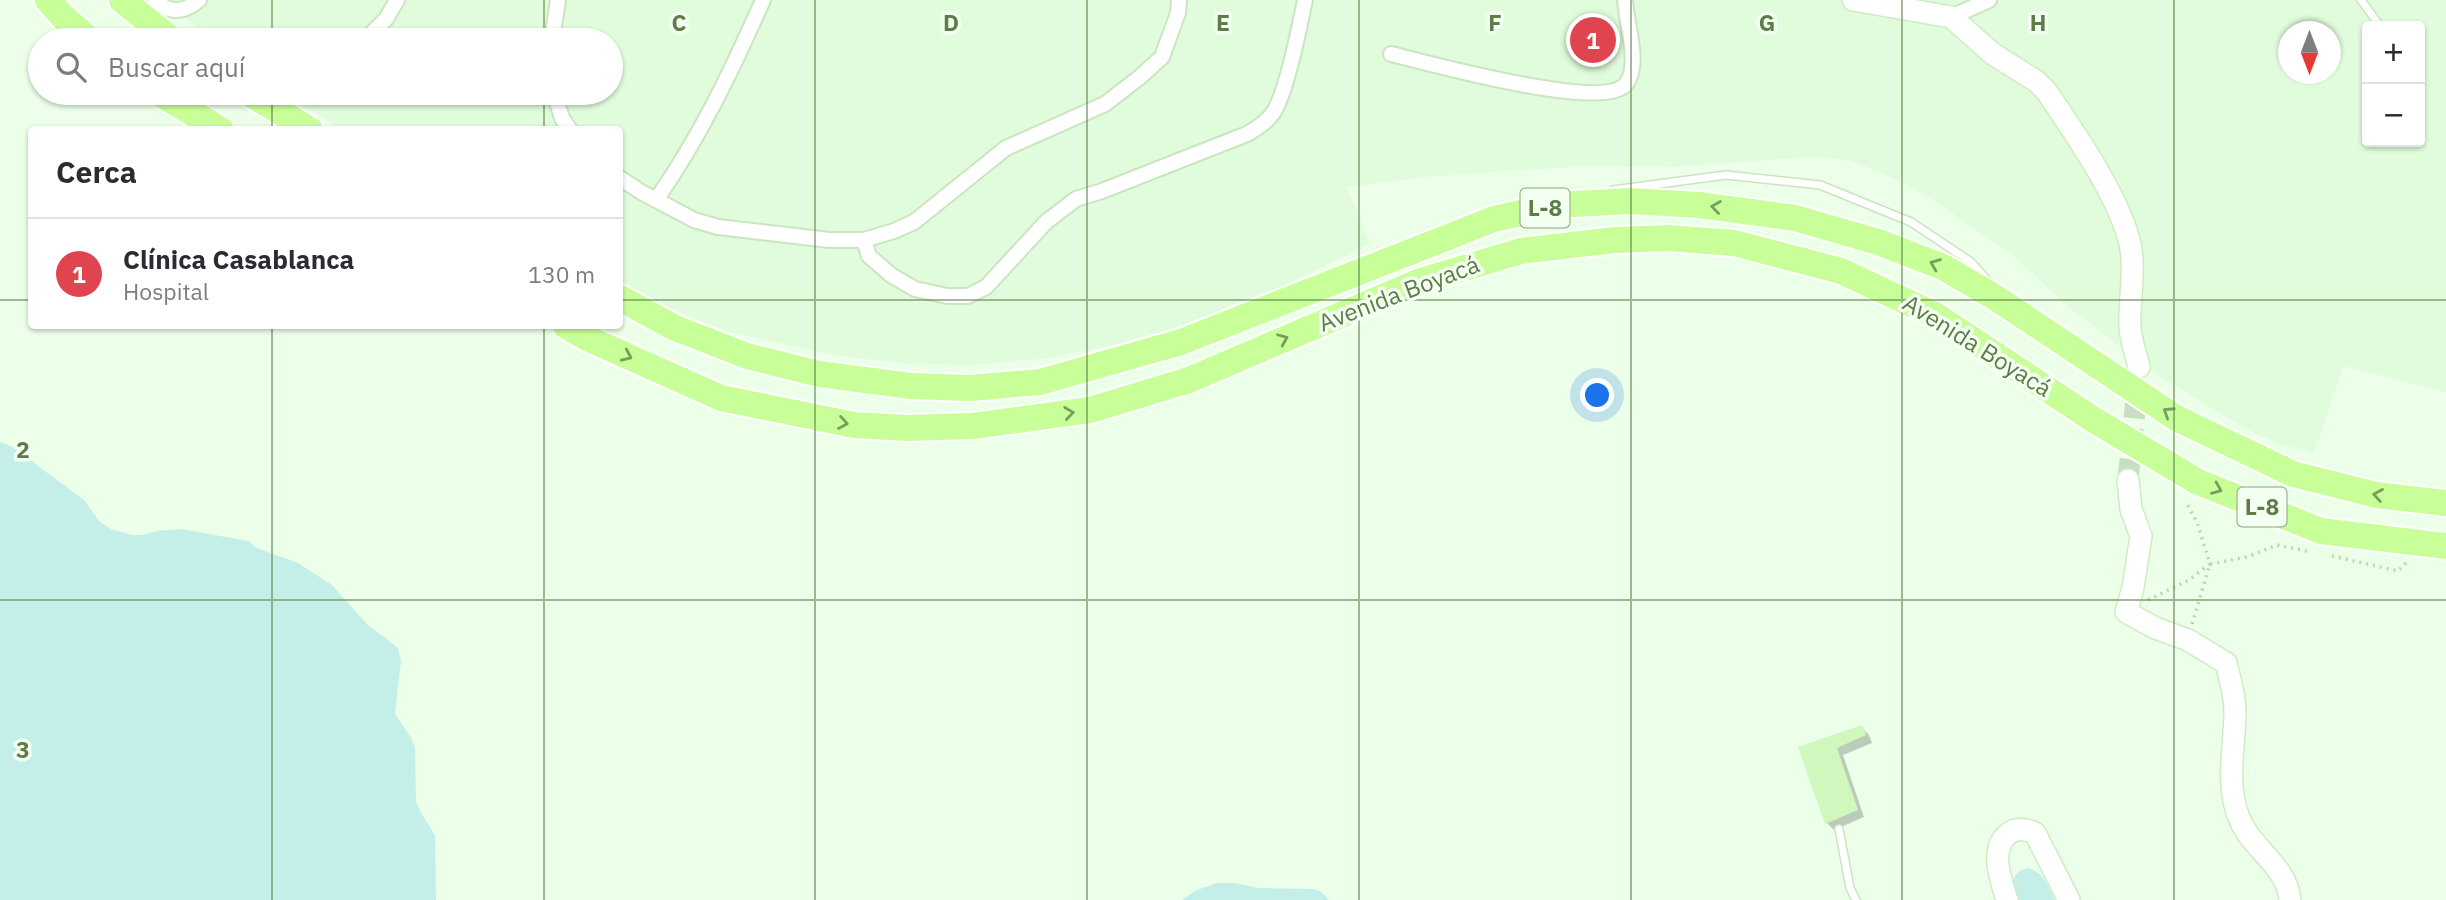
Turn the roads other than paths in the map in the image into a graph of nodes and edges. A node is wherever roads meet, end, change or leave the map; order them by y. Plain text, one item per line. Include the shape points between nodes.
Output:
1 (48, 0) edge
2 (122, 0) edge
3 (155, 0) edge
4 (199, 0) edge
5 (397, 0) edge
6 (558, 0) edge
7 (763, 0) edge
8 (1179, 0) edge
9 (1305, 0) edge
10 (1625, 0) edge
11 (1853, 0) edge
12 (1989, 0) edge
13 (2361, 0) edge
14 (1951, 17) junction
15 (2376, 21) edge
16 (76, 28) edge
17 (157, 28) edge
18 (377, 28) edge
19 (553, 28) edge
20 (1391, 54) dead end
21 (179, 105) edge
22 (269, 105) edge
23 (558, 105) edge
24 (213, 126) edge
25 (303, 126) edge
26 (567, 126) edge
27 (623, 180) edge
28 (1607, 191) dead end
29 (1597, 193) dead end
30 (656, 200) junction
31 (1557, 205) junction
32 (864, 240) junction
33 (623, 300) edge
34 (2014, 310) junction
35 (571, 329) edge
36 (2139, 367) tunnel mouth
37 (2128, 481) tunnel mouth
38 (2446, 503) edge
39 (2435, 545) edge
40 (1839, 829) dead end
41 (1856, 900) edge
42 (2007, 900) edge
43 (2068, 900) edge
44 (2290, 900) edge

1 - 16 highway
2 - 17 highway
3 - 4 street via 167,10 177,11
5 - 18 street
6 - 19 street
7 - 30 street via 702,128
8 - 32 street via 1162,57 1105,104 1006,148 914,222
9 - 32 street via 1281,95 1262,125 1076,199 1046,222 986,287 968,296 915,289 869,256
10 - 20 street via 1632,73 1625,86 1611,93 1544,89
11 - 14 main road
12 - 14 street
13 - 15 lane
14 - 36 main road via 2047,92 2119,211 2131,249 2130,328
21 - 24 highway
22 - 25 highway
23 - 26 street
27 - 30 street
28 - 34 lane via 1726,175 1820,185 1911,222 1971,262
29 - 31 lane
30 - 32 street via 718,228
31 - 33 highway, Avenida Boyacá / L-8 via 1494,219 1181,342 1040,382 911,386 819,374 747,356 675,328
34 -> 31 highway, Avenida Boyacá / L-8 via 1943,267 1795,218 1629,201
38 -> 34 highway, Avenida Boyacá / L-8 via 2376,495 2293,474 2176,418
35 -> 39 highway, Avenida Boyacá / L-8 via 721,398 854,425 972,426 1090,410 1189,380 1418,282 1521,251 1668,238 1734,243 1841,271 1935,314 2094,420 2198,482 2321,531
37 - 44 main road via 2130,509 2141,536 2126,612 2226,663 2235,708 2231,789 2240,821 2281,873
40 - 41 lane
42 - 43 main road via 1997,861 2000,842 2011,831 2025,829 2035,833

